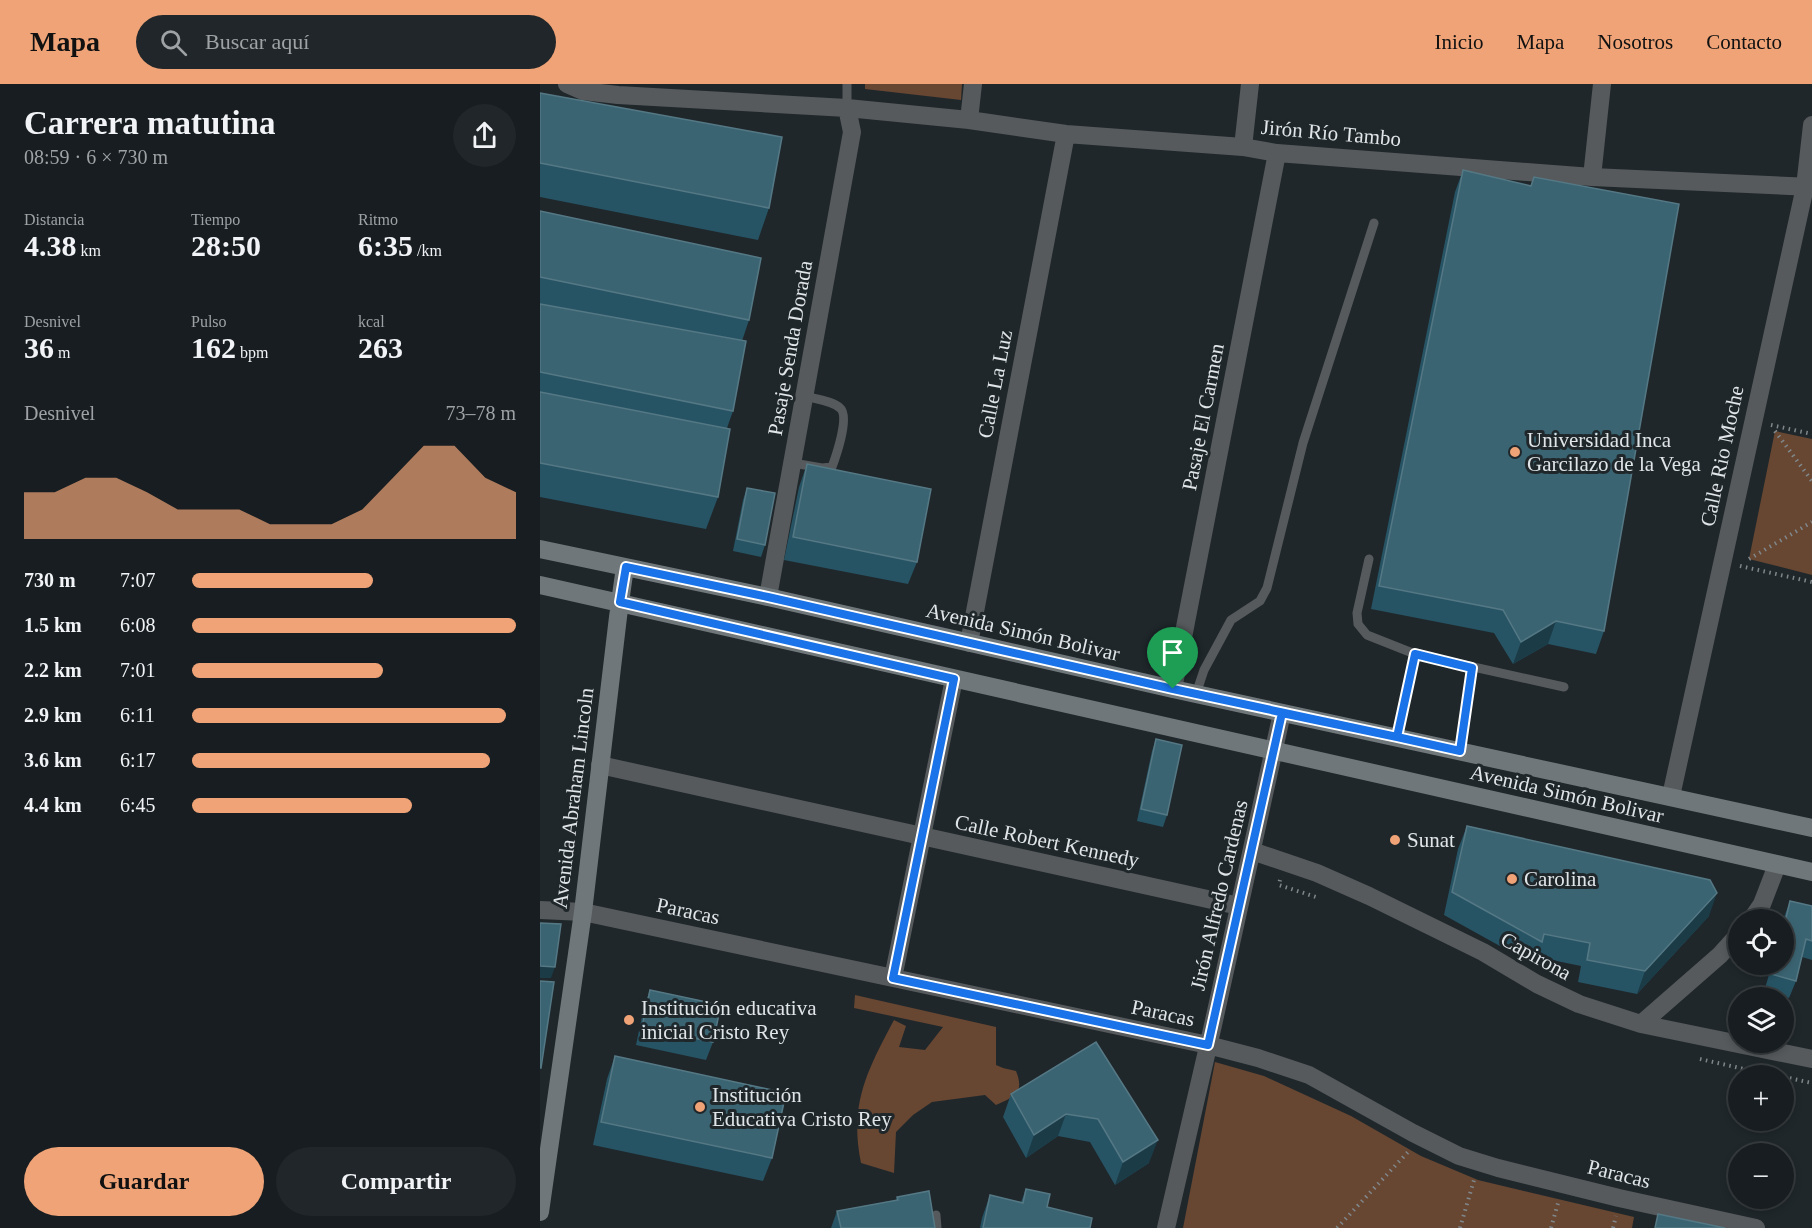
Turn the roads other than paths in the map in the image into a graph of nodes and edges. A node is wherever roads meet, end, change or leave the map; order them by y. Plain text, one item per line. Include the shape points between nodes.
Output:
1 (567, 84) edge
2 (847, 84) edge
3 (973, 84) edge
4 (1250, 84) edge
5 (1602, 84) edge
6 (847, 108) junction
7 (969, 120) junction
8 (1812, 125) edge
9 (1066, 134) junction
10 (1243, 147) junction
11 (1277, 153) junction
12 (1592, 177) junction
13 (1808, 187) edge
14 (1374, 223) dead end
15 (804, 396) junction
16 (793, 463) junction
17 (540, 549) edge
18 (1369, 559) dead end
19 (626, 567) junction
20 (540, 585) edge
21 (768, 597) junction
22 (620, 602) junction
23 (969, 643) junction
24 (1415, 654) junction
25 (1472, 668) junction
26 (954, 679) junction
27 (1564, 687) dead end
28 (1173, 689) junction
29 (1196, 694) junction
30 (1282, 713) junction
31 (1397, 737) junction
32 (1274, 751) junction
33 (1460, 751) junction
34 (600, 765) junction
35 (1671, 796) junction
36 (1812, 828) edge
37 (922, 837) junction
38 (1252, 851) junction
39 (1777, 865) junction
40 (1812, 872) edge
41 (1239, 906) junction
42 (1759, 909) edge
43 (540, 910) edge
44 (583, 912) junction
45 (1728, 946) edge
46 (893, 978) junction
47 (1641, 1024) junction
48 (1208, 1045) junction
49 (1812, 1059) edge
50 (540, 1212) edge
51 (936, 1215) dead end
52 (938, 1228) edge
53 (1166, 1228) edge
54 (1756, 1228) edge

1 - 6 street, Jirón Río Tambo via 583,91 618,95
2 - 6 lane
3 - 7 street
4 - 10 street
5 - 12 street
6 - 7 street, Jirón Río Tambo
6 - 15 street, Pasaje Senda Dorada via 852,132
7 - 9 street, Jirón Río Tambo
8 - 13 street, Calle Rio Moche
9 - 10 street, Jirón Río Tambo
9 - 23 street, Calle La Luz
10 - 11 street, Jirón Río Tambo
11 - 12 street, Jirón Río Tambo
11 - 28 street, Pasaje El Carmen
12 - 13 street, Jirón Río Tambo
13 - 35 street, Calle Rio Moche
14 - 29 lane via 1303,443 1267,588 1260,601 1231,620 1204,670
15 - 16 street, Pasaje Senda Dorada
15 - 16 lane via 839,406 844,421 832,467
16 - 21 street, Pasaje Senda Dorada
17 - 19 main road, Avenida Simón Bolivar
18 - 24 lane via 1358,624 1367,635
19 - 21 main road, Avenida Simón Bolivar
19 - 22 main road, Avenida Abraham Lincoln
20 - 22 main road, Avenida Simón Bolivar
21 - 23 main road, Avenida Simón Bolivar
22 - 26 main road, Avenida Simón Bolivar
22 - 34 main road, Avenida Abraham Lincoln
23 - 28 main road, Avenida Simón Bolivar
24 - 25 lane
24 - 31 lane
25 - 27 lane
25 - 33 lane
26 - 32 main road, Avenida Simón Bolivar
26 - 37 street
28 - 29 main road, Avenida Simón Bolivar
29 - 30 main road, Avenida Simón Bolivar
30 - 31 main road, Avenida Simón Bolivar
30 - 32 street, Jirón Alfredo Cardenas
31 - 33 main road, Avenida Simón Bolivar
32 - 38 street, Jirón Alfredo Cardenas
32 - 39 main road, Avenida Simón Bolivar
33 - 35 main road, Avenida Simón Bolivar
34 - 37 street, Calle Robert Kennedy
34 - 44 main road, Avenida Abraham Lincoln
35 - 36 main road, Avenida Simón Bolivar
37 - 41 street, Calle Robert Kennedy
37 - 46 street
38 - 41 street, Jirón Alfredo Cardenas
38 - 47 street, Capirona via 1369,896 1579,1004
39 - 40 main road, Avenida Simón Bolivar
39 - 42 street
41 - 48 street, Jirón Alfredo Cardenas
43 - 44 street, Paracas
44 - 46 street, Paracas
44 - 50 main road, Avenida Abraham Lincoln
45 - 47 street
46 - 48 street, Paracas
47 - 49 street, Capirona
48 - 53 street, Jirón Alfredo Cardenas
48 - 54 street, Paracas via 1309,1075 1460,1156 1640,1203
51 - 52 lane

